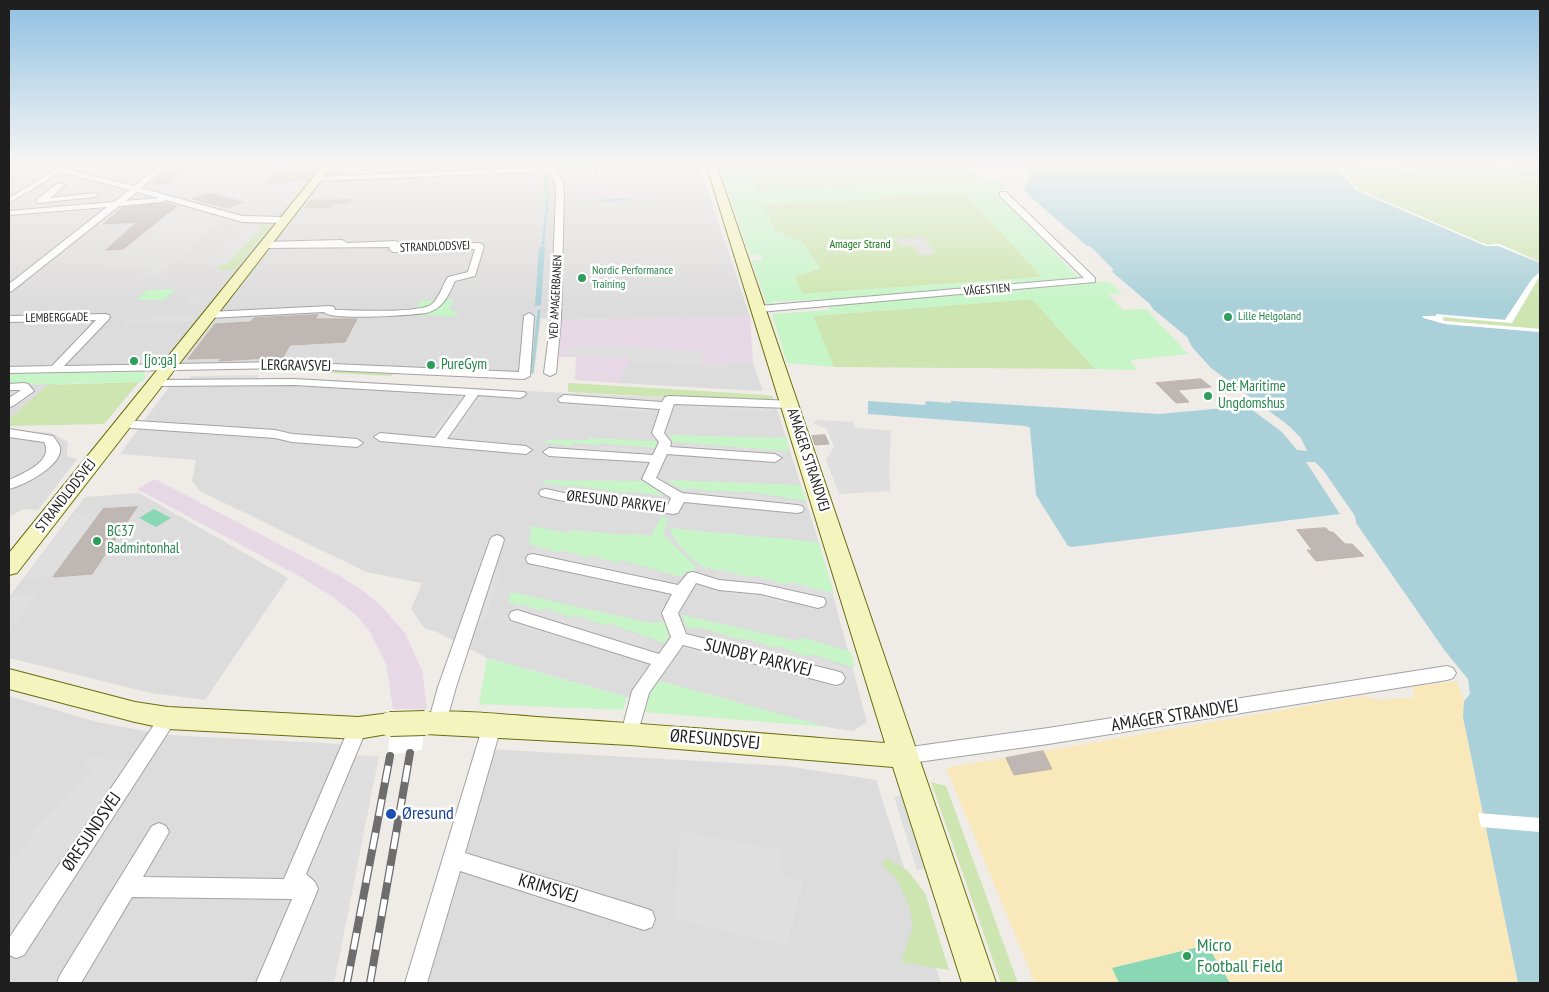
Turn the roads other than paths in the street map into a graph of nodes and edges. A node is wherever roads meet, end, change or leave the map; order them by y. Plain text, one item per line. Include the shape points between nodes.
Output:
1 (39, 210) edge
2 (109, 210) edge
3 (211, 210) edge
4 (291, 210) edge
5 (559, 210) edge
6 (726, 210) edge
7 (1020, 210) edge
8 (9, 213) edge
9 (283, 220) junction
10 (264, 245) junction
11 (9, 289) edge
12 (758, 309) junction
13 (209, 315) junction
14 (529, 316) dead end
15 (9, 319) edge
16 (167, 368) junction
17 (9, 370) edge
18 (54, 370) junction
19 (550, 373) dead end
20 (155, 383) junction
21 (9, 387) edge
22 (474, 392) junction
23 (520, 394) dead end
24 (564, 399) dead end
25 (9, 404) edge
26 (790, 404) junction
27 (667, 406) junction
28 (122, 424) junction
29 (9, 432) edge
30 (380, 437) dead end
31 (439, 442) junction
32 (357, 444) dead end
33 (526, 450) dead end
34 (549, 452) dead end
35 (660, 454) junction
36 (775, 458) dead end
37 (9, 485) edge
38 (546, 493) dead end
39 (679, 497) junction
40 (797, 509) dead end
41 (497, 540) dead end
42 (534, 559) dead end
43 (9, 568) edge
44 (682, 591) junction
45 (818, 602) dead end
46 (517, 616) dead end
47 (679, 638) junction
48 (662, 661) junction
49 (1447, 673) dead end
50 (836, 678) dead end
51 (9, 679) edge
52 (168, 718) junction
53 (428, 726) junction
54 (377, 727) junction
55 (492, 729) junction
56 (630, 734) junction
57 (903, 756) junction
58 (159, 832) dead end
59 (452, 860) junction
60 (126, 887) junction
61 (307, 888) junction
62 (644, 919) dead end
63 (16, 947) dead end
64 (68, 983) edge
65 (268, 983) edge
66 (416, 983) edge
67 (980, 983) edge

1 - 8 street
2 - 11 street
3 - 9 street via 242,219
4 - 9 street, STRANDLODSVEJ
5 - 19 street, VED AMAGERBANEN via 556,319
6 - 12 street, AMAGER STRANDVEJ
7 - 12 street, VÅGESTIEN via 1092,280
9 - 10 street, STRANDLODSVEJ
10 - 13 street, STRANDLODSVEJ
10 - 13 street, STRANDLODSVEJ via 396,244 393,249 480,246 472,274 451,279 441,300 429,310 374,313 329,312 330,309
12 - 26 street, AMAGER STRANDVEJ
13 - 16 street, STRANDLODSVEJ
14 - 16 street, LERGRAVSVEJ via 524,376 300,365
15 - 18 street, LEMBERGGADE via 105,318
16 - 18 street, LERGRAVSVEJ
16 - 20 street, STRANDLODSVEJ
17 - 18 street, LERGRAVSVEJ
20 - 22 street, LERGRAVSVEJ via 294,382
20 - 28 street, STRANDLODSVEJ
21 - 25 street via 24,386 28,391
22 - 23 street, LERGRAVSVEJ
22 - 31 street
24 - 27 street
26 - 27 street via 669,400
26 - 57 street, AMAGER STRANDVEJ
27 - 35 street, ØRESUND PARKVEJ via 658,433 665,442
28 - 32 street via 275,434
28 - 43 street, STRANDLODSVEJ
29 - 37 street via 49,438 53,453 43,467
30 - 31 street
31 - 33 street
34 - 35 street
35 - 36 street
35 - 39 street, ØRESUND PARKVEJ via 649,479
38 - 39 street, ØRESUND PARKVEJ via 673,510
39 - 40 street, ØRESUND PARKVEJ
41 - 53 street via 447,687
42 - 44 street
44 - 45 street via 693,577 719,585 761,589
44 - 47 street via 670,613
46 - 48 street
47 - 48 street
47 - 50 street, SUNDBY PARKVEJ
48 - 56 street via 641,691
49 - 57 street, AMAGER STRANDVEJ
51 - 52 street, ØRESUNDSVEJ
52 - 54 street, ØRESUNDSVEJ
52 - 63 street, ØRESUNDSVEJ
53 - 54 street, ØRESUNDSVEJ
53 - 55 street, ØRESUNDSVEJ via 468,734
54 - 61 street via 294,877
55 - 56 street, ØRESUNDSVEJ
55 - 59 street
56 - 57 street, ØRESUNDSVEJ
57 - 67 street, AMAGER STRANDVEJ
58 - 60 street
59 - 62 street, KRIMSVEJ
59 - 66 street
60 - 61 street
60 - 64 street
61 - 65 street

